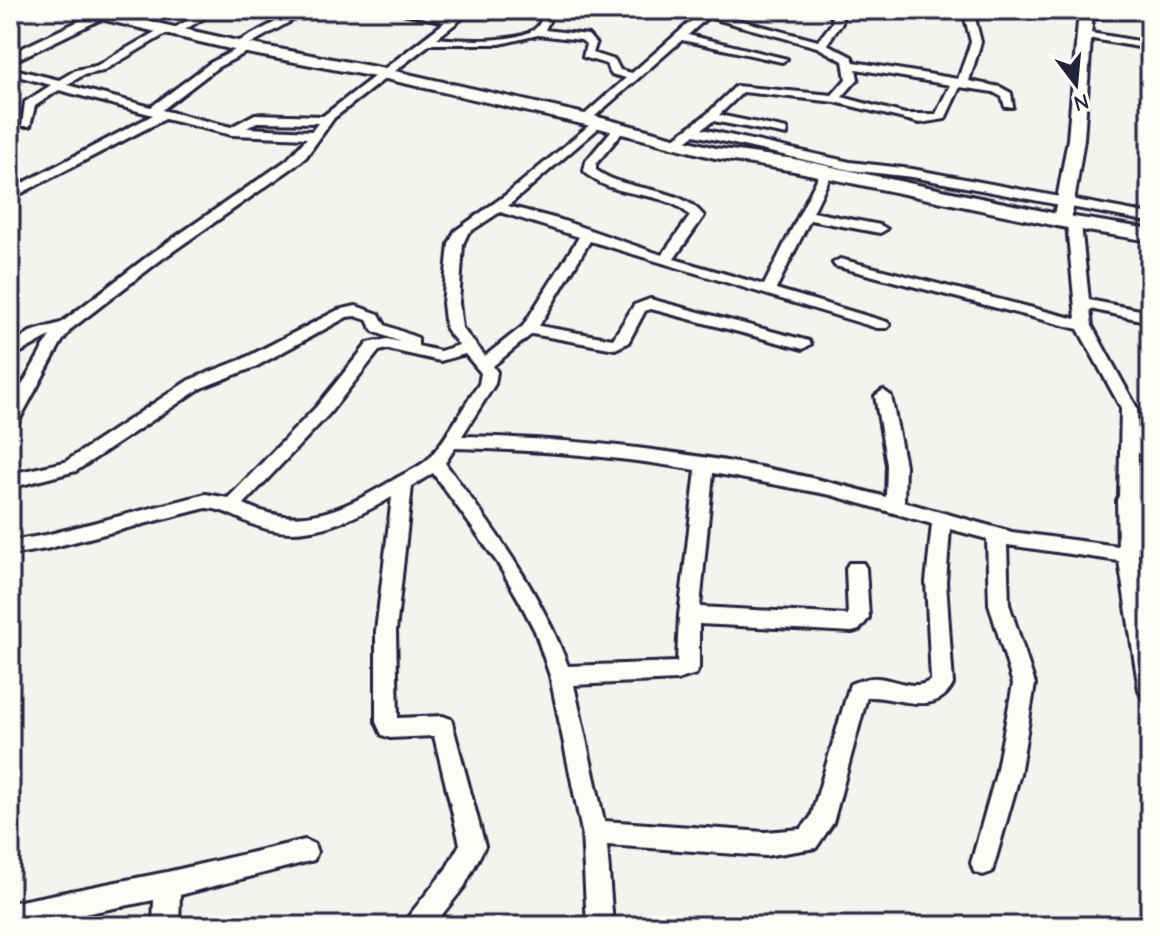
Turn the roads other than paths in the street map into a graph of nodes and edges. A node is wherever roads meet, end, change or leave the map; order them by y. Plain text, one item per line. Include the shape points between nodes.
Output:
1 (79, 10) edge
2 (212, 10) edge
3 (306, 10) edge
4 (393, 10) edge
5 (468, 10) edge
6 (549, 10) edge
7 (829, 10) edge
8 (968, 10) edge
9 (1115, 10) edge
10 (708, 12) edge
11 (1086, 12) edge
12 (108, 13) edge
13 (454, 21) junction
14 (170, 31) junction
15 (537, 32) junction
16 (1085, 35) junction
17 (682, 37) junction
18 (428, 41) junction
19 (821, 45) junction
20 (1150, 46) edge
21 (243, 47) junction
22 (10, 59) edge
23 (782, 59) dead end
24 (850, 65) junction
25 (10, 71) edge
26 (386, 74) junction
27 (635, 77) junction
28 (959, 83) junction
29 (60, 85) junction
30 (835, 99) junction
31 (1009, 105) dead end
32 (159, 114) junction
33 (711, 117) junction
34 (325, 120) junction
35 (592, 121) junction
36 (26, 123) dead end
37 (620, 128) junction
38 (232, 131) junction
39 (692, 131) junction
40 (783, 132) dead end
41 (315, 135) junction
42 (674, 144) junction
43 (826, 173) junction
44 (11, 193) edge
45 (1067, 202) junction
46 (498, 207) junction
47 (805, 215) junction
48 (1150, 218) edge
49 (1068, 223) junction
50 (880, 229) dead end
51 (587, 235) junction
52 (1150, 235) edge
53 (665, 261) junction
54 (840, 263) dead end
55 (768, 291) junction
56 (1083, 303) junction
57 (1150, 317) edge
58 (882, 325) dead end
59 (66, 326) junction
60 (1084, 326) junction
61 (529, 329) junction
62 (803, 344) dead end
63 (470, 347) junction
64 (409, 349) junction
65 (10, 353) edge
66 (485, 364) junction
67 (883, 396) dead end
68 (10, 422) edge
69 (449, 442) junction
70 (1129, 444) junction
71 (1150, 450) edge
72 (436, 463) junction
73 (705, 468) junction
74 (10, 481) edge
75 (403, 482) junction
76 (1126, 500) junction
77 (231, 506) junction
78 (895, 507) junction
79 (1150, 507) edge
80 (942, 522) junction
81 (997, 536) junction
82 (10, 548) edge
83 (1128, 555) junction
84 (856, 568) dead end
85 (689, 615) junction
86 (561, 676) junction
87 (1150, 690) edge
88 (594, 832) junction
89 (305, 852) dead end
90 (983, 863) dead end
91 (167, 885) junction
92 (10, 916) edge
93 (166, 926) edge
94 (417, 926) edge
95 (600, 926) edge

1 - 12 main road
2 - 14 street
3 - 21 street
4 - 13 street
5 - 13 street
6 - 15 street
7 - 19 street via 838,20
8 - 28 street via 976,42
9 - 11 street
10 - 17 street
10 - 19 street
11 - 16 street
12 - 14 main road
12 - 22 street
13 - 18 street
14 - 21 main road
14 - 29 street
15 - 18 street via 472,43
15 - 27 street via 588,39 587,55
16 - 20 street
16 - 45 street
17 - 23 street
17 - 27 street
18 - 26 street
19 - 24 street
21 - 26 main road
21 - 32 street via 157,107
24 - 28 street
24 - 30 street via 852,79
25 - 29 street
26 - 34 street
26 - 35 main road
27 - 35 street
28 - 30 street via 941,116 929,121
28 - 31 street via 1002,91
29 - 32 street
29 - 36 street via 29,104
30 - 33 street via 744,86
32 - 38 street
32 - 44 street
33 - 39 street
33 - 40 street
34 - 38 street via 255,118
34 - 41 street
35 - 37 main road
35 - 46 street
37 - 42 main road
37 - 53 street via 590,164 590,171 602,183 687,204 697,216
38 - 41 street
39 - 42 street
39 - 45 street via 850,166
41 - 59 street via 291,163
42 - 43 main road
43 - 47 street
43 - 49 main road
45 - 48 street
45 - 49 street
46 - 51 street
46 - 63 street via 462,231 456,244 454,329
47 - 50 street
47 - 55 street
49 - 52 main road
49 - 56 street
51 - 53 street
51 - 61 street
53 - 55 street
54 - 60 street
55 - 58 street
56 - 57 street
56 - 60 street
59 - 65 street via 36,335
59 - 68 street
60 - 70 street via 1129,408
61 - 62 street via 615,344 639,308 650,304
61 - 66 street
63 - 64 street via 440,356
63 - 66 street
64 - 74 street via 412,341 378,328 374,317 343,313 249,363 195,384 70,467
64 - 77 street via 374,347 323,410
66 - 69 street via 487,384
67 - 78 street via 896,465
69 - 72 street
69 - 73 street via 634,453
70 - 71 street
70 - 76 street
72 - 75 street
72 - 86 street via 527,596
73 - 78 street via 831,488
73 - 85 street
75 - 77 street via 352,511 296,525 271,524
75 - 94 street via 386,631 387,722 398,730 443,726 473,846
76 - 79 street
76 - 83 street
77 - 82 street via 219,501 192,503
78 - 80 street
80 - 81 street
80 - 88 street via 934,583 942,684 920,697 870,686 858,691 821,823 807,840 765,844
81 - 83 street
81 - 90 street via 999,604 1024,684 1008,774
83 - 87 street
84 - 85 street via 859,618 852,624
85 - 86 street via 689,663 684,669
86 - 88 street
88 - 95 street
89 - 91 street
91 - 92 street
91 - 93 street

